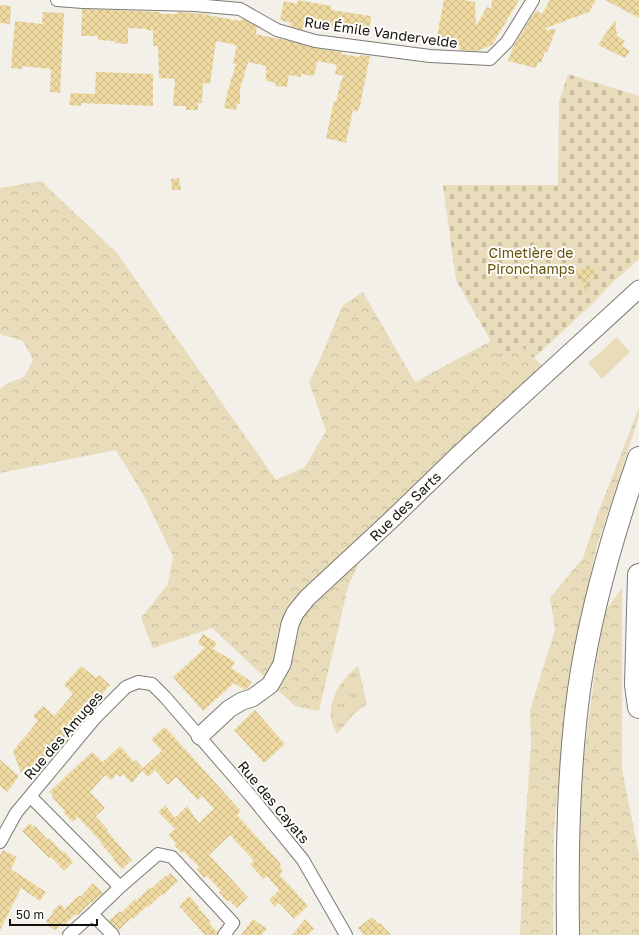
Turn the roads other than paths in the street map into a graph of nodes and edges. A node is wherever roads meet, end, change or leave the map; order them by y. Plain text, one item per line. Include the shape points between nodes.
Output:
1 (57, 0) edge
2 (533, 0) edge
3 (639, 289) edge
4 (639, 458) edge
5 (639, 575) edge
6 (165, 697) joint
7 (639, 707) edge
8 (200, 736) junction
9 (30, 796) junction
10 (0, 842) edge
11 (120, 887) junction
12 (92, 914) junction
13 (69, 935) edge
14 (113, 935) edge
15 (224, 935) edge
16 (346, 935) edge
17 (568, 935) edge

1 - 2 street, Rue Émile Vandervelde via 240,9 277,30 315,41 430,56 490,59 507,42
3 - 8 street, Rue des Sarts via 307,598 295,613 282,664 270,685 252,698 229,709
4 - 17 highway via 606,564 579,688 569,801
5 - 7 highway via 636,685
6 - 8 street, Rue des Cayats
6 - 9 street, Rue des Amuges via 152,684 138,682 126,687 95,718
8 - 16 street, Rue des Cayats via 303,860
9 - 10 street, Rue des Amuges via 16,813
9 - 11 street
11 - 12 street
11 - 15 street via 158,854 172,856 232,923
12 - 13 street
12 - 14 street

